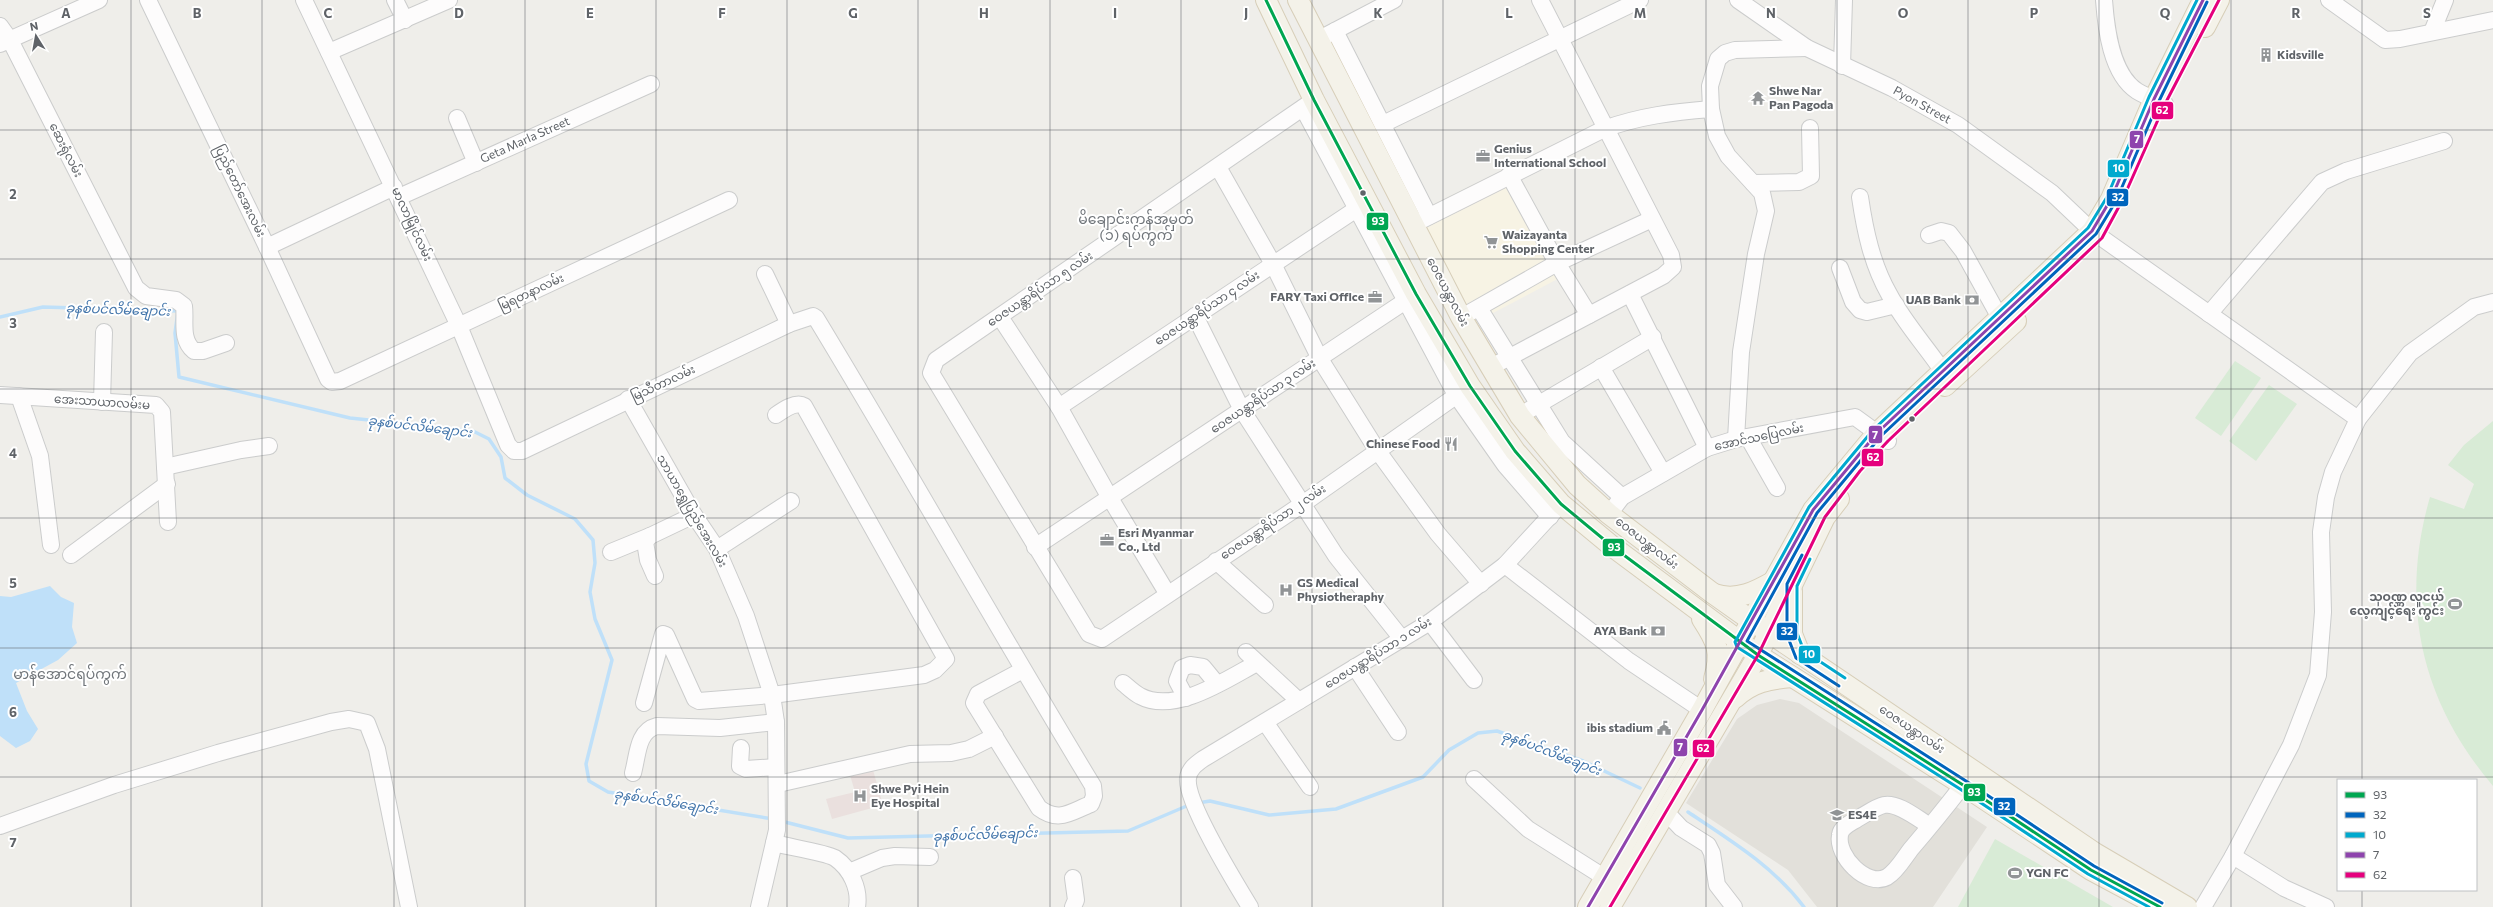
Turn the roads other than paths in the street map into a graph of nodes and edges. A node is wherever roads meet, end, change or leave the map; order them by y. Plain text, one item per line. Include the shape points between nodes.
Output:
1 (99, 0) edge
2 (148, 0) edge
3 (304, 0) edge
4 (395, 0) edge
5 (449, 0) edge
6 (1266, 0) edge
7 (1298, 0) edge
8 (1394, 0) edge
9 (1540, 0) edge
10 (1640, 0) edge
11 (1738, 0) edge
12 (1844, 0) edge
13 (2104, 0) edge
14 (2203, 0) edge
15 (2218, 0) edge
16 (2329, 0) edge
17 (2445, 0) edge
18 (405, 20) junction
19 (2493, 20) edge
20 (0, 26) edge
21 (1335, 31) junction
22 (2432, 32) junction
23 (1559, 38) junction
24 (1317, 41) junction
25 (5, 42) edge
26 (1807, 48) junction
27 (329, 52) junction
28 (1842, 66) junction
29 (651, 84) dead end
30 (2160, 102) junction
31 (1309, 104) junction
32 (1711, 109) junction
33 (457, 118) dead end
34 (1383, 124) junction
35 (1810, 128) dead end
36 (1604, 129) junction
37 (2444, 141) dead end
38 (476, 163) junction
39 (1218, 167) junction
40 (1509, 175) junction
41 (1753, 183) junction
42 (397, 192) junction
43 (1860, 197) dead end
44 (729, 200) dead end
45 (1362, 205) junction
46 (1652, 219) junction
47 (1420, 220) junction
48 (1929, 235) dead end
49 (2097, 235) junction
50 (267, 247) junction
51 (1557, 263) junction
52 (1273, 264) junction
53 (1840, 268) dead end
54 (2059, 271) junction
55 (765, 274) dead end
56 (1630, 294) junction
57 (1410, 298) junction
58 (2493, 302) edge
59 (1896, 305) junction
60 (1478, 308) junction
61 (2209, 314) junction
62 (1589, 315) junction
63 (1195, 316) junction
64 (1000, 317) junction
65 (1461, 318) junction
66 (2000, 318) junction
67 (789, 324) junction
68 (459, 326) junction
69 (104, 332) dead end
70 (1653, 337) junction
71 (226, 343) dead end
72 (1977, 349) junction
73 (1510, 357) junction
74 (1320, 359) junction
75 (1491, 367) junction
76 (1601, 367) junction
77 (1942, 370) junction
78 (332, 382) joint
79 (1463, 391) junction
80 (0, 395) edge
81 (19, 396) junction
82 (628, 399) junction
83 (102, 402) junction
84 (1538, 404) junction
85 (1059, 407) junction
86 (1242, 410) junction
87 (1517, 412) junction
88 (776, 415) dead end
89 (2358, 419) junction
90 (1493, 422) junction
91 (1883, 437) junction
92 (1742, 438) junction
93 (270, 446) dead end
94 (1707, 448) junction
95 (1377, 450) junction
96 (514, 451) joint
97 (165, 467) junction
98 (1663, 473) junction
99 (167, 484) junction
100 (1777, 488) dead end
101 (1622, 497) junction
102 (1110, 498) junction
103 (790, 501) dead end
104 (1304, 502) junction
105 (1555, 510) junction
106 (1609, 514) junction
107 (694, 515) junction
108 (168, 522) dead end
109 (650, 536) junction
110 (51, 545) dead end
111 (1035, 547) junction
112 (717, 549) junction
113 (611, 552) dead end
114 (71, 555) dead end
115 (1216, 561) junction
116 (1505, 565) junction
117 (655, 576) dead end
118 (1784, 583) junction
119 (1481, 584) junction
120 (1711, 592) junction
121 (1167, 593) junction
122 (1265, 605) dead end
123 (1696, 609) junction
124 (1430, 622) junction
125 (1752, 622) junction
126 (1769, 632) junction
127 (1402, 638) junction
128 (1740, 643) junction
129 (1800, 654) junction
130 (1758, 655) junction
131 (1355, 667) junction
132 (1023, 670) junction
133 (1792, 676) junction
134 (1474, 680) dead end
135 (1123, 683) dead end
136 (1217, 684) junction
137 (772, 695) junction
138 (1186, 698) junction
139 (1299, 701) junction
140 (644, 703) dead end
141 (1728, 704) junction
142 (1705, 706) junction
143 (776, 722) junction
144 (1265, 722) junction
145 (1398, 732) dead end
146 (995, 736) junction
147 (741, 748) dead end
148 (776, 767) junction
149 (634, 773) dead end
150 (1474, 779) dead end
151 (778, 784) junction
152 (1963, 785) junction
153 (1310, 787) dead end
154 (1666, 812) junction
155 (0, 826) edge
156 (1930, 826) junction
157 (775, 837) junction
158 (2233, 856) junction
159 (930, 857) dead end
160 (848, 872) junction
161 (1073, 878) dead end
162 (1612, 896) edge
163 (409, 907) edge
164 (759, 907) edge
165 (857, 907) edge
166 (1073, 907) edge
167 (1250, 907) edge
168 (1588, 907) edge
169 (1734, 907) edge
170 (2160, 907) edge
171 (2187, 907) edge
172 (2203, 907) edge
173 (2326, 907) edge

1 - 25 street
2 - 50 street, ပြည်တော်အေးလမ်း
3 - 27 street, မာလာမြိုင်လမ်း
4 - 18 street
5 - 18 street
6 - 31 main road, ဝေဇယန္တာလမ်း
7 - 24 main road, ဝေဇယန္တာလမ်း
8 - 21 street
9 - 23 street
10 - 23 street
11 - 26 street, Pyon Street
12 - 28 street
13 - 30 street via 2107,35 2124,79 2137,91
14 - 30 main road
15 - 30 main road
16 - 22 street via 2385,40
17 - 22 street
18 - 27 street
19 - 22 street
20 - 25 street, ဆေးရုံလမ်း
21 - 24 street
21 - 34 street
23 - 34 street
23 - 36 street
24 - 47 main road, ဝေဇယန္တာလမ်း
25 - 71 street, ဆေးရုံလမ်း via 136,288 146,296 176,300 184,306 184,331 187,342 194,350 203,351
26 - 28 street, Pyon Street
26 - 32 street via 1735,50 1725,53 1718,59 1710,86
27 - 42 street, မာလာမြိုင်လမ်း
28 - 49 street, Pyon Street via 1892,88 1958,125 2052,193
29 - 38 street, Geta Marla Street
30 - 49 main road via 2122,201
31 - 39 street, ဝေဇယန္တာရိပ်သာ ၅ လမ်း
31 - 45 main road, ဝေဇယန္တာလမ်း
32 - 36 street via 1663,112 1634,118
32 - 41 street via 1717,136 1728,156
33 - 38 street
34 - 47 street
35 - 41 street via 1811,176 1799,182
36 - 40 street
36 - 46 street
37 - 61 street via 2346,171 2322,182
38 - 42 street, Geta Marla Street
39 - 52 street
39 - 64 street, ဝေဇယန္တာရိပ်သာ ၅ လမ်း
40 - 47 street
40 - 51 street
41 - 92 street via 1762,193 1766,211 1756,254 1741,352
42 - 50 street, Geta Marla Street
42 - 68 street, မာလာမြိုင်လမ်း
43 - 59 street via 1866,232 1878,270
44 - 68 street, မြရတနာလမ်း
45 - 52 street, ဝေဇယန္တာရိပ်သာ ၄ လမ်း
45 - 57 main road, ဝေဇယန္တာလမ်း
46 - 51 street
46 - 56 street via 1670,255 1673,267 1663,276
47 - 65 main road, ဝေဇယန္တာလမ်း
48 - 66 street via 1941,231 1948,233 1963,251
49 - 54 main road
49 - 61 street, Pyon Street
50 - 78 street, ပြည်တော်အေးလမ်း via 328,379
51 - 60 street
51 - 62 street
52 - 63 street, ဝေဇယန္တာရိပ်သာ ၄ လမ်း
52 - 74 street
53 - 59 street via 1853,302 1860,310 1867,312
54 - 66 main road
54 - 72 main road
55 - 67 street
56 - 62 street
56 - 70 street
57 - 74 street, ဝေဇယန္တာရိပ်သာ ၃ လမ်း
57 - 79 main road, ဝေဇယန္တာလမ်း
58 - 89 street via 2474,307 2410,353
59 - 77 street
60 - 65 street
60 - 73 street
61 - 89 street, Pyon Street
62 - 73 street
63 - 85 street, ဝေဇယန္တာရိပ်သာ ၄ လမ်း
63 - 86 street
64 - 85 street
64 - 111 street, ဝေဇယန္တာရိပ်သာ ၅ လမ်း via 936,360 931,373
65 - 75 main road, ဝေဇယန္တာလမ်း
66 - 72 main road
67 - 82 street, မြသီတာလမ်း
67 - 132 street, မြသီတာလမ်း via 812,316 816,318 912,476
68 - 78 street, မြရတနာလမ်း via 340,382
68 - 96 street, မာလာမြိုင်လမ်း via 508,444
69 - 83 street
70 - 76 street
70 - 94 street
72 - 77 main road
72 - 91 main road via 1951,380
73 - 75 street
73 - 84 street
74 - 86 street, ဝေဇယန္တာရိပ်သာ ၃ လမ်း
74 - 95 street
75 - 87 main road, ဝေဇယန္တာလမ်း
76 - 84 street
76 - 98 street
77 - 91 main road
79 - 90 main road, ဝေဇယန္တာလမ်း
79 - 95 street, ဝေဇယန္တာရိပ်သာ ၂ လမ်း
79 - 105 street via 1505,465
80 - 81 street, အေးသာယာလမ်းမ
81 - 83 street, အေးသာယာလမ်းမ
81 - 110 street via 40,456
82 - 96 street, မြသီတာလမ်း via 522,451
82 - 107 street, သာယာရွှေပြည်အေးလမ်း
83 - 97 street, အေးသာယာလမ်းမ via 156,405 160,408
84 - 87 street
84 - 101 street via 1562,442
85 - 102 street
86 - 102 street, ဝေဇယန္တာရိပ်သာ ၃ လမ်း
86 - 104 street
87 - 90 main road
87 - 106 main road, ဝေဇယန္တာလမ်း via 1577,485
88 - 137 street via 799,404 804,406 946,659 935,670 924,675
89 - 158 street via 2333,472 2326,496 2321,532 2323,612 2318,675 2291,745
90 - 105 main road, ဝေဇယန္တာလမ်း via 1534,475
91 - 92 street, အောင်သပြေလမ်း via 1855,418
91 - 118 main road via 1825,517
92 - 94 street, အောင်သပြေလမ်း
92 - 100 street
93 - 97 street
94 - 98 street, အောင်သပြေလမ်း
95 - 104 street, ဝေဇယန္တာရိပ်သာ ၂ လမ်း
95 - 119 street via 1438,534
97 - 99 street, အေးသာယာလမ်းမ
98 - 101 street, အောင်သပြေလမ်း
99 - 108 street, အေးသာယာလမ်းမ
99 - 114 street
101 - 106 street, အောင်သပြေလမ်း
102 - 111 street, ဝေဇယန္တာရိပ်သာ ၃ လမ်း
102 - 121 street
103 - 112 street
104 - 115 street, ဝေဇယန္တာရိပ်သာ ၂ လမ်း
104 - 127 street via 1336,556
105 - 116 street, ဝေဇယန္တာရိပ်သာ ၁ လမ်း
105 - 123 main road, ဝေဇယန္တာလမ်း
106 - 120 main road, ဝေဇယန္တာလမ်း
107 - 109 street
107 - 112 street, သာယာရွှေပြည်အေးလမ်း
109 - 113 street
109 - 117 street via 645,542
111 - 121 street, ဝေဇယန္တာရိပ်သာ ၂ လမ်း via 1089,634 1102,639
112 - 137 street, သာယာရွှေပြည်အေးလမ်း via 746,616
115 - 121 street, ဝေဇယန္တာရိပ်သာ ၂ လမ်း
115 - 122 street
116 - 119 street, ဝေဇယန္တာရိပ်သာ ၁ လမ်း
116 - 142 street via 1629,661
118 - 120 main road via 1747,595 1719,596
118 - 125 main road
118 - 126 main road
118 - 129 main road via 1792,634
119 - 124 street, ဝေဇယန္တာရိပ်သာ ၁ လမ်း
120 - 125 main road, ဝေဇယန္တာလမ်း
123 - 128 main road, ဝေဇယန္တာလမ်း
123 - 142 main road via 1718,647 1719,663
124 - 127 street, ဝေဇယန္တာရိပ်သာ ၁ လမ်း
124 - 134 street
125 - 126 main road, ဝေဇယန္တာလမ်း
125 - 128 main road
126 - 129 main road, ဝေဇယန္တာလမ်း
126 - 130 main road
127 - 131 street, ဝေဇယန္တာရိပ်သာ ၁ လမ်း
128 - 130 main road, ဝေဇယန္တာလမ်း
128 - 142 main road
129 - 171 main road, ဝေဇယန္တာလမ်း via 2095,853
130 - 133 main road, ဝေဇယန္တာလမ်း
130 - 141 main road
131 - 139 street, ဝေဇယန္တာရိပ်သာ ၁ လမ်း
131 - 145 street
132 - 146 street via 976,698 974,704
132 - 146 street via 1093,786 1092,804 1057,817 1049,816 1039,808
133 - 141 main road via 1764,680 1746,687
133 - 152 main road, ဝေဇယန္တာလမ်း
135 - 138 street via 1140,697 1156,700
136 - 138 street
136 - 138 street via 1204,667 1190,665 1182,668 1177,681
136 - 139 street via 1251,658
137 - 140 street via 703,701 695,699 666,635 663,634
137 - 143 street, သာယာရွှေပြည်အေးလမ်း
139 - 144 street, ဝေဇယန္တာရိပ်သာ ၁ လမ်း
141 - 154 main road
142 - 162 main road
143 - 148 street, သာယာရွှေပြည်အေးလမ်း
143 - 149 street via 726,727 648,728 643,733
144 - 153 street
144 - 167 street, ဝေဇယန္တာရိပ်သာ ၁ လမ်း via 1191,768 1188,778 1201,818
146 - 151 street via 963,751 910,754
147 - 148 street via 740,766 746,769
148 - 151 street, သာယာရွှေပြည်အေးလမ်း
150 - 162 street via 1528,829
151 - 157 street, သာယာရွှေပြည်အေးလမ်း
152 - 156 street
152 - 170 main road, ဝေဇယန္တာလမ်း via 2090,870
154 - 162 main road
154 - 169 street via 1681,828 1708,845 1712,853 1717,885
155 - 163 street via 114,785 218,753 349,719 367,723 377,749
156 - 156 street via 1893,872 1878,880 1857,870 1844,853 1840,842 1840,835 1845,827 1884,805 1894,806
157 - 160 street via 834,858
157 - 164 street, သာယာရွှေပြည်အေးလမ်း
158 - 172 street
158 - 173 street via 2284,888
159 - 160 street via 882,858
160 - 165 street via 856,886
161 - 166 street via 1076,900
162 - 168 main road

